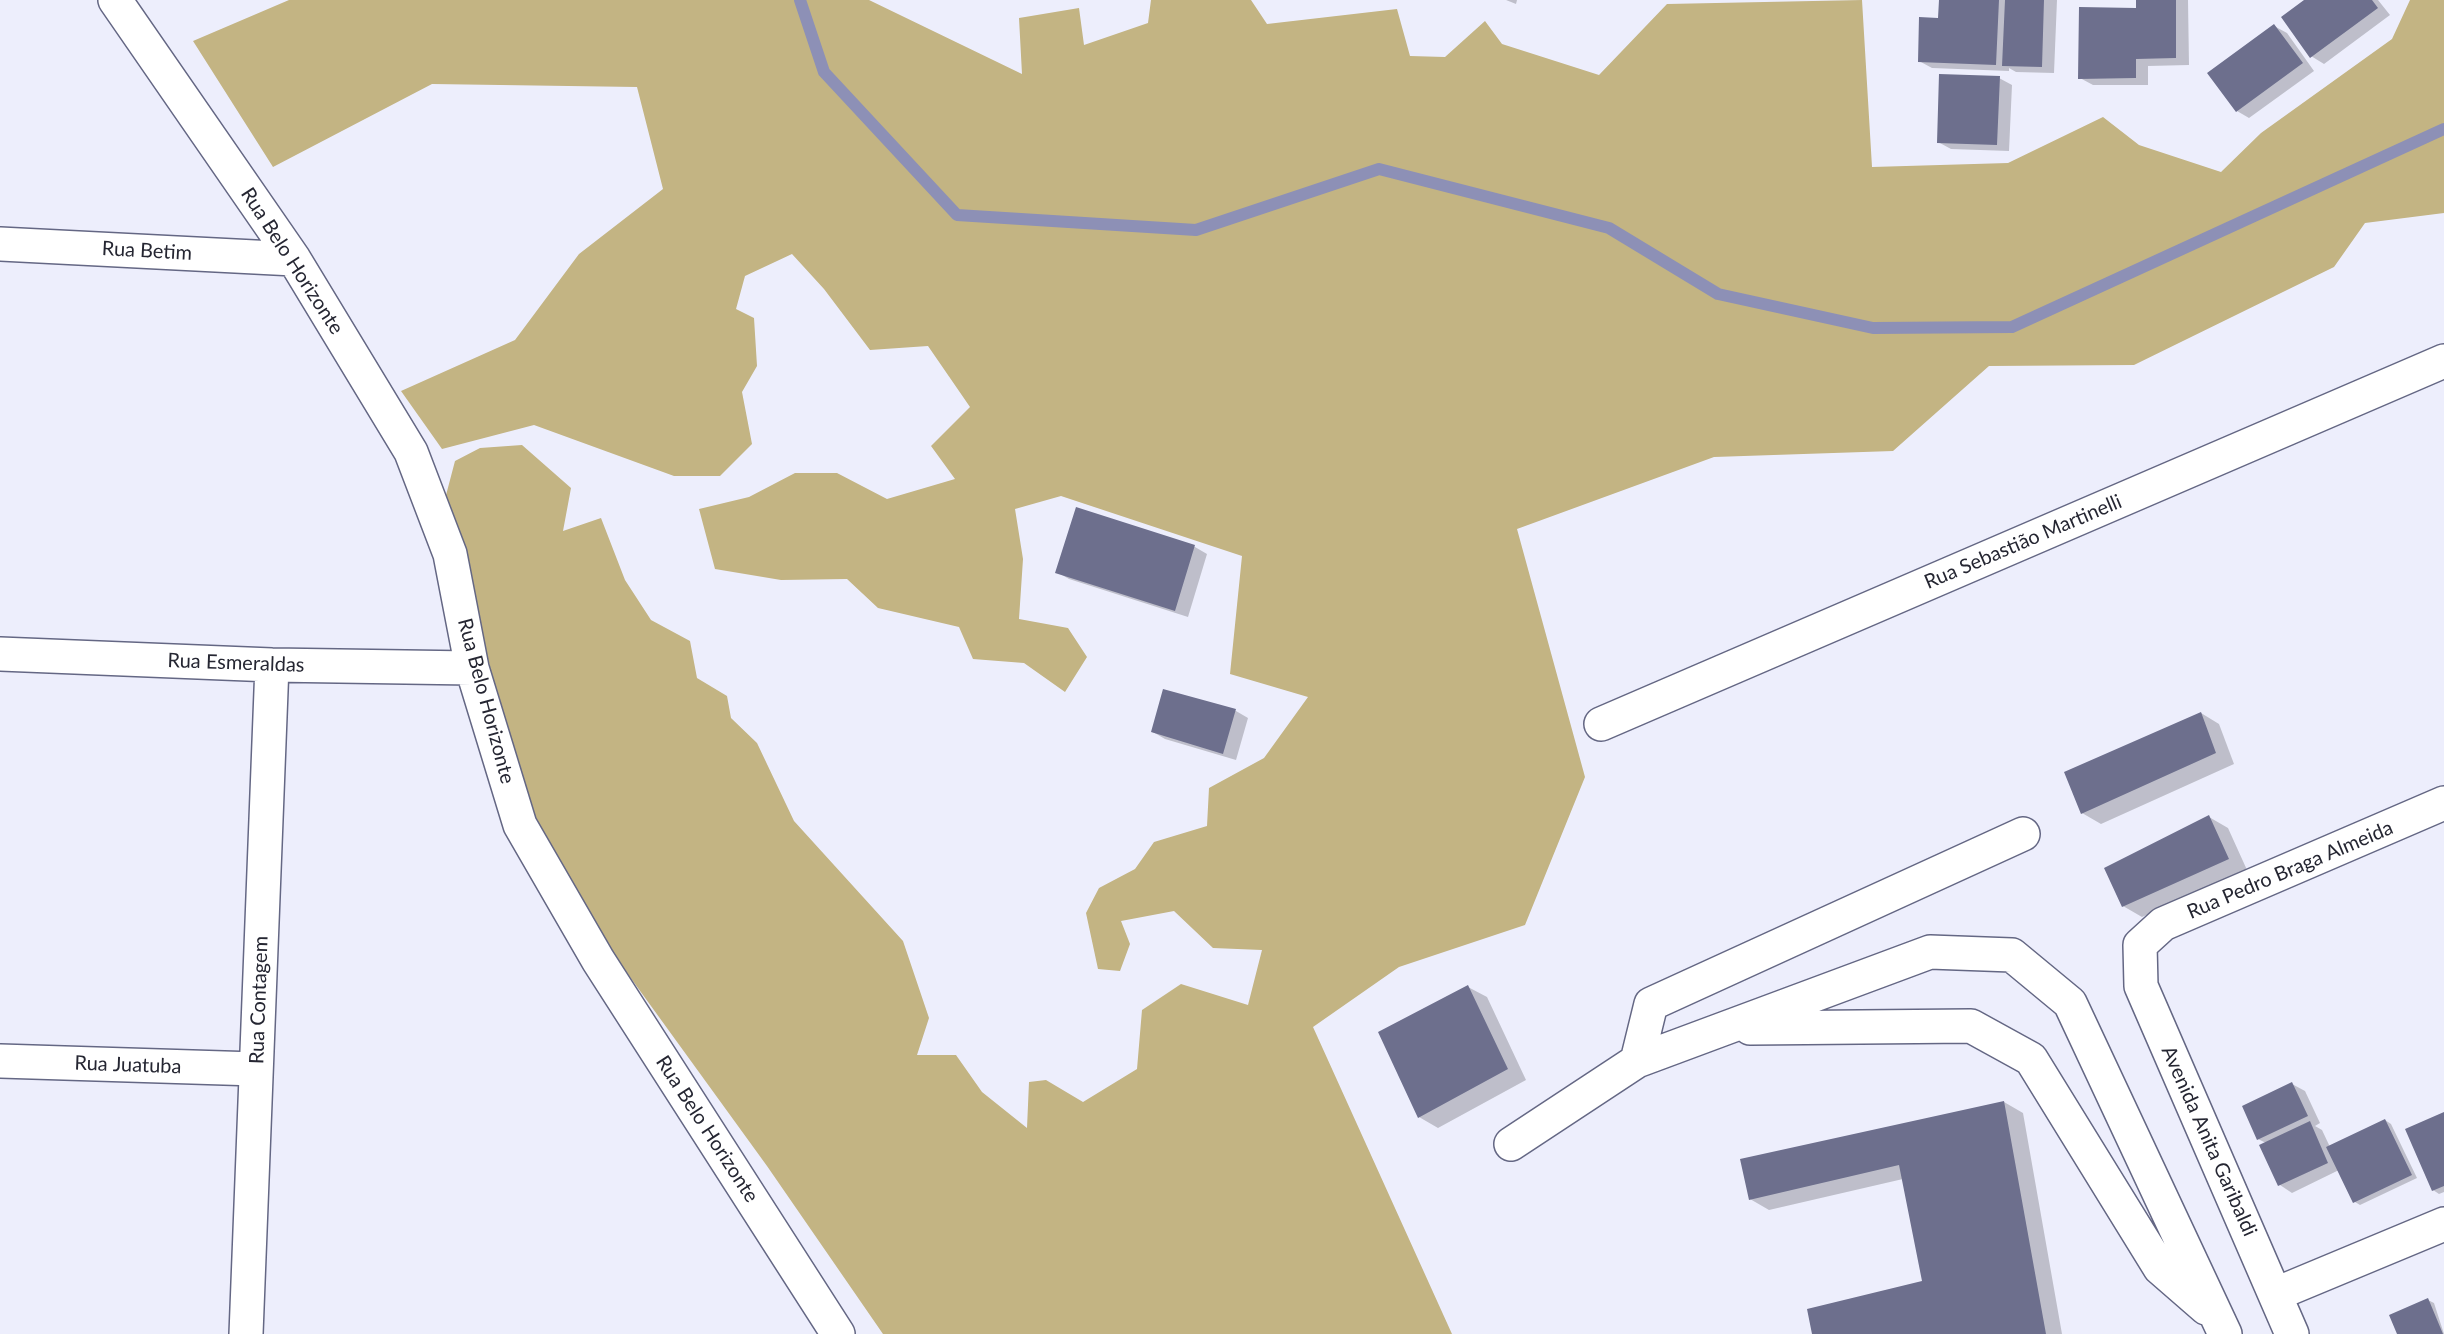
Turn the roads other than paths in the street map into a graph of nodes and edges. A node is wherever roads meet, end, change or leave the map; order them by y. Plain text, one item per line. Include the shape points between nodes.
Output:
1 (115, 0) edge
2 (0, 244) edge
3 (294, 259) junction
4 (2444, 361) edge
5 (0, 654) edge
6 (272, 665) junction
7 (472, 668) junction
8 (1601, 724) dead end
9 (2444, 803) edge
10 (2023, 834) dead end
11 (2140, 945) joint
12 (1726, 1028) junction
13 (0, 1060) edge
14 (1637, 1061) junction
15 (256, 1069) junction
16 (1511, 1144) dead end
17 (2444, 1224) edge
18 (2276, 1294) junction
19 (2221, 1325) edge
20 (246, 1334) edge
21 (838, 1334) edge
22 (2292, 1334) edge

1 - 3 street, Rua Belo Horizonte
2 - 3 street, Rua Betim
3 - 7 street, Rua Belo Horizonte via 411,452 450,554
4 - 8 street, Rua Sebastião Martinelli
5 - 6 street, Rua Esmeraldas
6 - 7 street, Rua Esmeraldas
6 - 15 street, Rua Contagem
7 - 21 street, Rua Belo Horizonte via 520,825 598,960
9 - 11 street, Rua Pedro Braga Almeida via 2163,924
10 - 14 street via 1651,1004
11 - 18 street, Avenida Anita Garibaldi via 2141,986
12 - 14 street
12 - 19 street via 1971,1026 2031,1059 2160,1268
12 - 19 street via 1930,952 2012,954 2070,1003
13 - 15 street, Rua Juatuba
14 - 16 street
15 - 20 street, Rua Contagem
17 - 18 street
18 - 22 street, Avenida Anita Garibaldi

